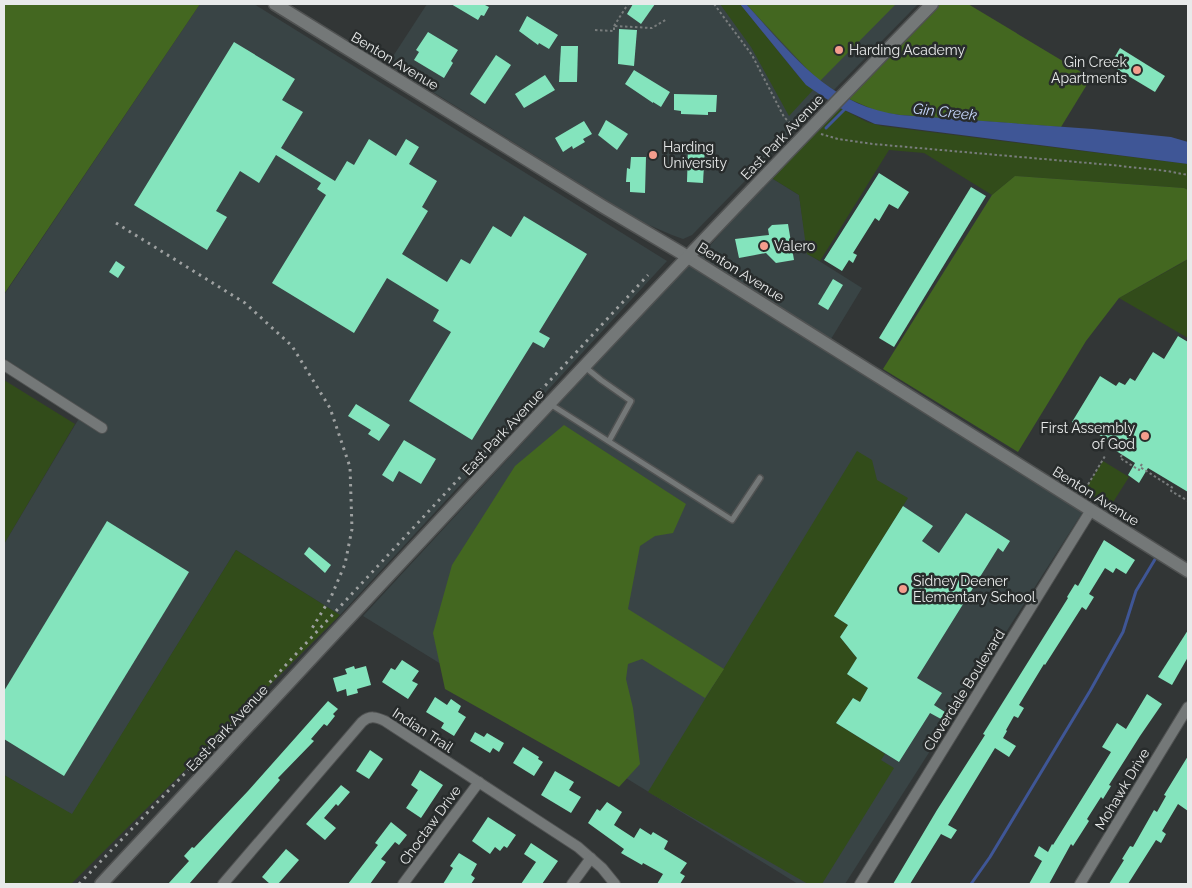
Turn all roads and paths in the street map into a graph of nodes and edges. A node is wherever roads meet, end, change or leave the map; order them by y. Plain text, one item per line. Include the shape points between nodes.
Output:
1 (274, 4) edge
2 (628, 4) edge
3 (714, 4) edge
4 (932, 4) edge
5 (666, 19) dead end
6 (614, 26) junction
7 (595, 30) dead end
8 (808, 130) junction
9 (1188, 175) edge
10 (688, 257) junction
11 (4, 365) edge
12 (585, 366) junction
13 (550, 404) junction
14 (102, 428) dead end
15 (609, 441) junction
16 (1122, 455) dead end
17 (1105, 456) dead end
18 (1142, 464) dead end
19 (1140, 467) junction
20 (760, 478) dead end
21 (1083, 493) dead end
22 (1188, 502) edge
23 (1091, 510) junction
24 (1188, 571) edge
25 (1188, 707) edge
26 (479, 782) junction
27 (591, 858) junction
28 (101, 884) edge
29 (224, 884) edge
30 (403, 884) edge
31 (572, 884) edge
32 (615, 884) edge
33 (860, 884) edge
34 (1080, 884) edge

1 - 10 street, Benton Avenue
2 - 6 path
3 - 8 path via 746,46 784,117
4 - 8 street, East Park Avenue
5 - 6 path via 652,28
6 - 7 path via 614,31
8 - 9 path via 873,144 1111,164
8 - 10 street, East Park Avenue
10 - 12 street, East Park Avenue
10 - 23 street, Benton Avenue
11 - 14 street
12 - 13 street, East Park Avenue
12 - 15 lane via 631,401
13 - 15 lane
13 - 28 street, East Park Avenue
15 - 20 lane via 732,520
16 - 19 path via 1120,458 1139,470
17 - 21 path
18 - 19 path
19 - 22 path
23 - 24 street, Benton Avenue
23 - 33 street, Cloverdale Boulevard
25 - 34 street, Mohawk Drive
26 - 27 street, Indian Trail
26 - 29 street, Indian Trail via 385,721 366,718
26 - 30 street, Choctaw Drive
27 - 31 street
27 - 32 street, Indian Trail

